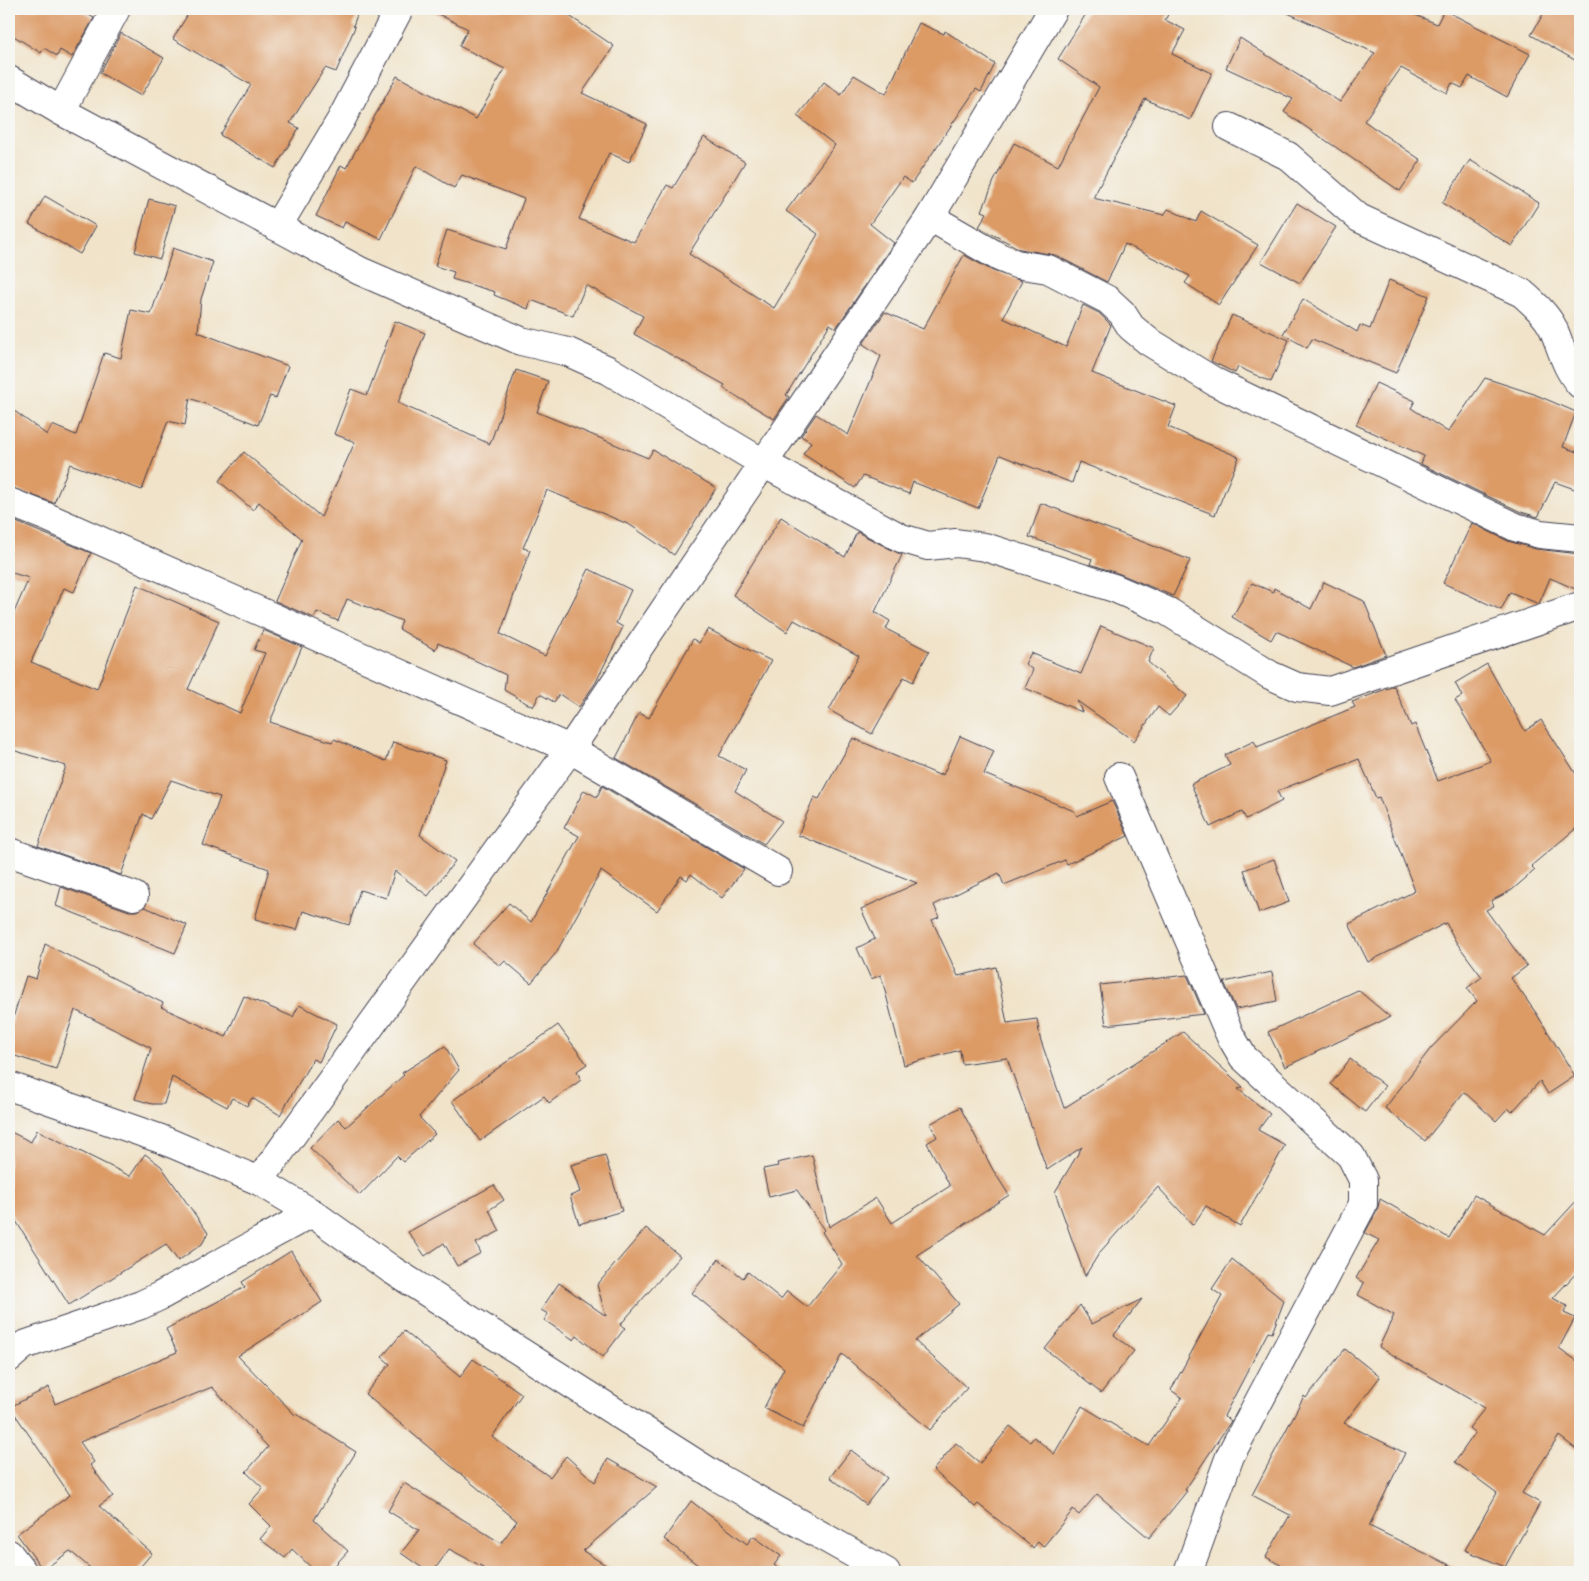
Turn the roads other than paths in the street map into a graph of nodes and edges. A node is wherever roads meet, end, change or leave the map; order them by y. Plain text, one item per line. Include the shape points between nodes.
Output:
1 (116, 9) edge
2 (400, 9) edge
3 (1053, 9) edge
4 (9, 80) edge
5 (61, 111) junction
6 (1229, 127) dead end
7 (930, 218) junction
8 (277, 227) junction
9 (1580, 384) edge
10 (763, 463) junction
11 (9, 502) edge
12 (1580, 538) edge
13 (1580, 606) edge
14 (570, 749) junction
15 (1119, 777) dead end
16 (9, 852) edge
17 (778, 871) dead end
18 (134, 896) dead end
19 (9, 1086) edge
20 (259, 1181) junction
21 (312, 1213) junction
22 (9, 1358) edge
23 (9, 1554) edge
24 (22, 1572) edge
25 (886, 1572) edge
26 (1188, 1572) edge

1 - 5 street
2 - 8 street via 341,120
3 - 7 street
4 - 5 street
5 - 8 street
6 - 9 street via 1288,156 1360,218 1522,293 1540,308 1553,327 1570,372
7 - 10 street
7 - 12 street via 999,257 1016,264 1048,269 1108,300 1122,313 1130,327 1148,341 1215,382 1514,527 1540,534
8 - 10 street via 360,271 522,341 588,360
10 - 13 street via 901,538 928,546 985,547 1114,588 1167,611 1270,675 1297,687 1330,691
10 - 14 street
11 - 14 street
14 - 17 street
14 - 20 street
15 - 26 street via 1230,1036 1243,1058 1351,1156 1363,1180 1363,1204 1230,1456
16 - 18 street
19 - 20 street via 161,1138
20 - 21 street
21 - 22 street via 160,1296 24,1345
21 - 25 street via 392,1270 719,1478
23 - 24 street

